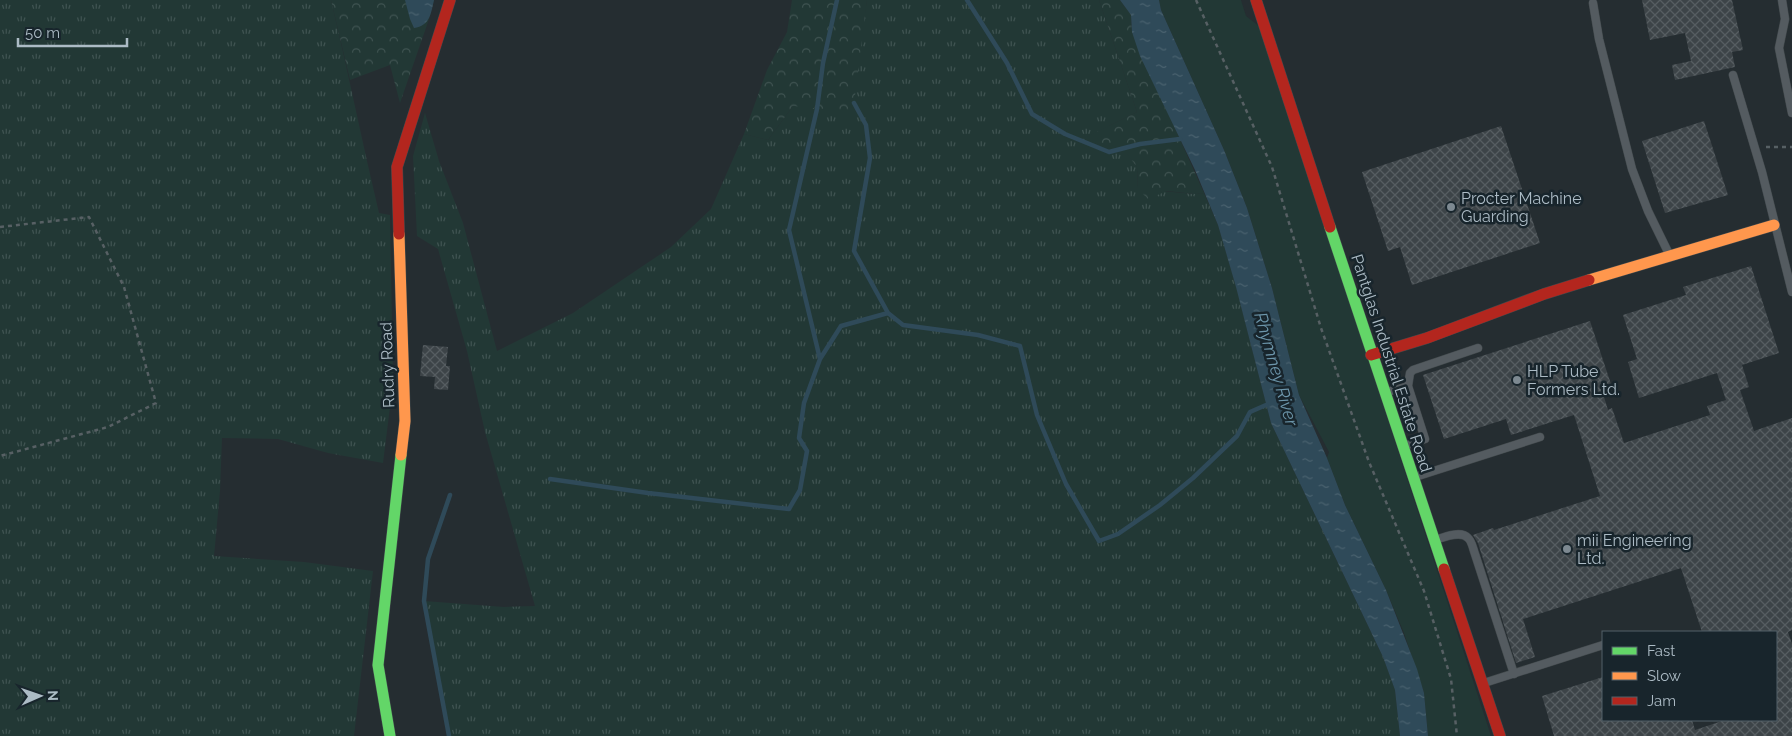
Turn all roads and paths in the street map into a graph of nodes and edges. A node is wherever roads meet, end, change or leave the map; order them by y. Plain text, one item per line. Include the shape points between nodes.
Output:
1 (450, 0) edge
2 (1196, 0) edge
3 (1256, 0) edge
4 (1782, 0) edge
5 (1593, 3) dead end
6 (1788, 19) edge
7 (1733, 75) dead end
8 (1792, 113) edge
9 (1754, 147) junction
10 (1792, 147) edge
11 (1774, 225) junction
12 (0, 227) edge
13 (1670, 256) junction
14 (1792, 292) edge
15 (1478, 348) dead end
16 (1371, 355) junction
17 (1408, 386) junction
18 (1385, 392) junction
19 (1540, 437) dead end
20 (1403, 446) junction
21 (0, 456) edge
22 (1413, 478) junction
23 (1433, 540) junction
24 (1602, 645) edge
25 (1514, 674) junction
26 (1483, 684) junction
27 (390, 736) edge
28 (1456, 736) edge
29 (1500, 736) edge

1 - 27 street, Rudry Road via 397,167 405,421 378,664
2 - 28 path via 1272,167 1321,328 1365,453 1424,591 1451,679
3 - 16 street, Pantglas Industrial Estate Road
4 - 6 lane
5 - 13 lane via 1632,169
6 - 8 lane via 1780,48
7 - 9 lane
9 - 10 path
9 - 11 lane
11 - 13 street
11 - 14 lane
12 - 21 path via 89,217 124,287 156,403 108,427
13 - 16 street via 1544,294 1427,338
15 - 17 lane via 1413,370
16 - 18 street, Pantglas Industrial Estate Road
17 - 18 lane
17 - 20 lane via 1425,440
18 - 20 street, Pantglas Industrial Estate Road
19 - 22 lane
20 - 22 street, Pantglas Industrial Estate Road
22 - 23 street, Pantglas Industrial Estate Road
23 - 25 lane via 1463,534 1468,538
23 - 26 street, Pantglas Industrial Estate Road
24 - 25 lane
25 - 26 lane
26 - 29 street, Pantglas Industrial Estate Road

